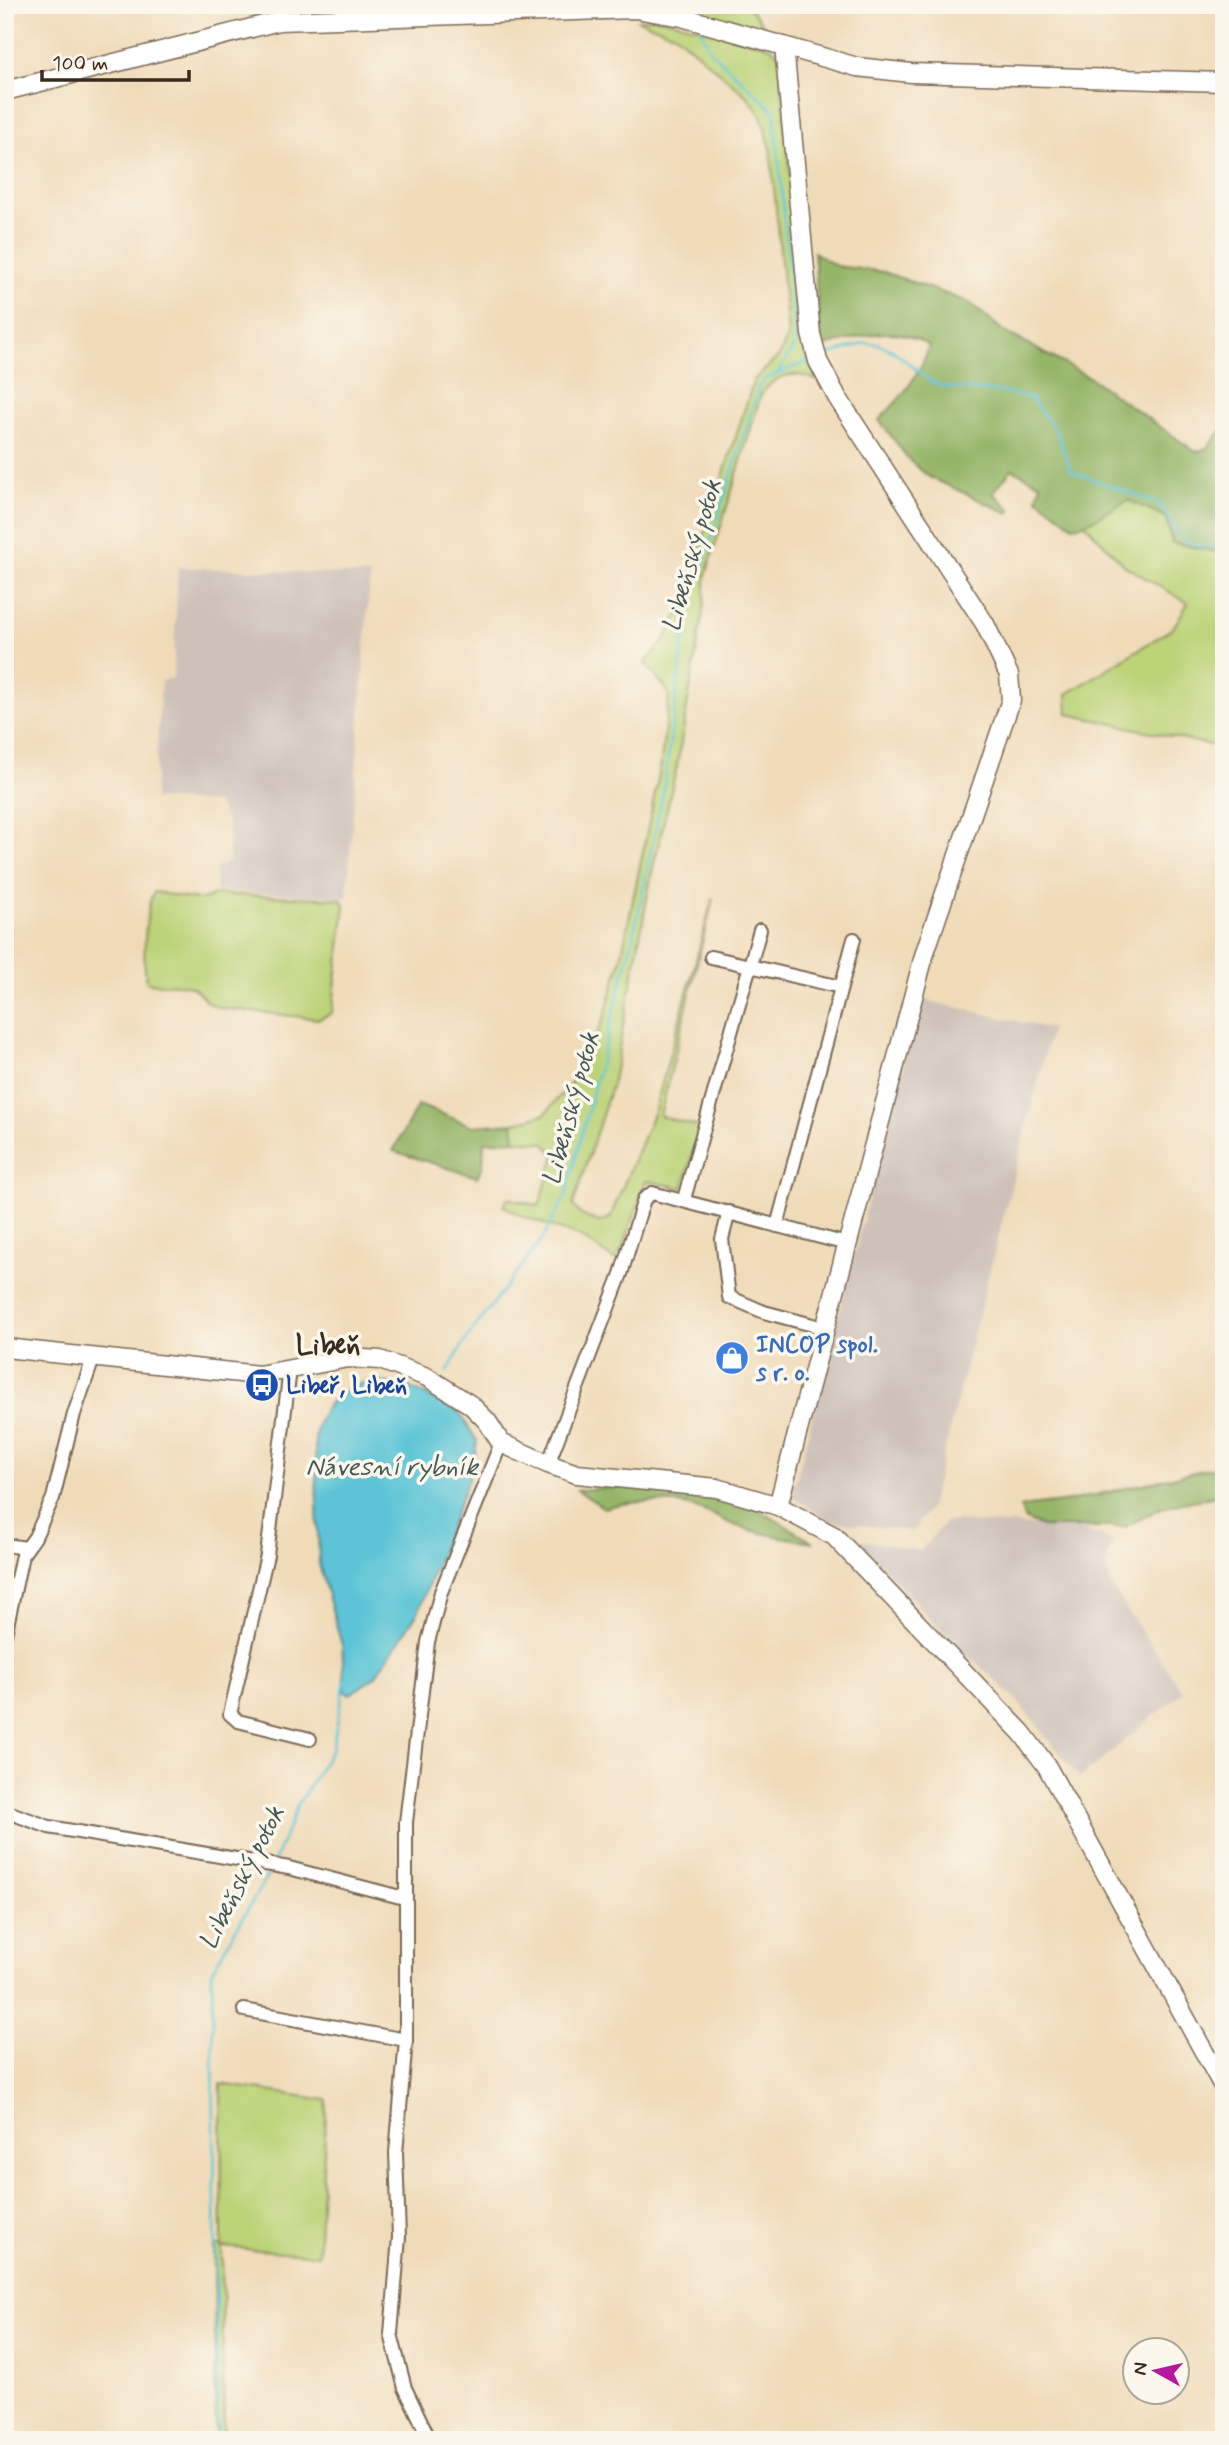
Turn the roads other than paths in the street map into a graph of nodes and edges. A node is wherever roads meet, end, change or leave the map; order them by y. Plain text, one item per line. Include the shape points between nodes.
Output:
1 (784, 46) junction
2 (1224, 82) edge
3 (5, 90) edge
4 (760, 929) dead end
5 (854, 939) dead end
6 (711, 957) dead end
7 (750, 967) junction
8 (841, 987) junction
9 (684, 1199) junction
10 (729, 1212) junction
11 (777, 1226) junction
12 (847, 1244) junction
13 (824, 1328) junction
14 (5, 1348) edge
15 (93, 1359) junction
16 (290, 1369) junction
17 (501, 1443) junction
18 (548, 1464) junction
19 (778, 1506) junction
20 (5, 1545) edge
21 (27, 1548) junction
22 (5, 1635) edge
23 (310, 1739) dead end
24 (5, 1811) edge
25 (404, 1898) junction
26 (244, 2010) dead end
27 (406, 2039) junction
28 (1224, 2088) edge
29 (430, 2440) edge

1 - 2 street via 856,67 911,73
1 - 3 street via 635,9 279,21
1 - 12 street via 817,356 844,408 990,632 1009,675 1011,700 925,952
4 - 7 street
5 - 8 street
6 - 7 street
7 - 8 street
7 - 9 street
8 - 11 street
9 - 10 street
9 - 18 street via 652,1193 644,1199 621,1274
10 - 11 street
10 - 13 street via 722,1239 729,1297
11 - 12 street
12 - 13 street
13 - 19 street
14 - 15 street
15 - 16 street via 228,1374
15 - 21 street via 53,1498
16 - 17 street via 348,1357 380,1360 428,1377 471,1405
16 - 23 street via 267,1555 230,1714 238,1721
17 - 18 street
17 - 25 street via 441,1592 428,1642 406,1822
18 - 19 street via 577,1474 717,1488
19 - 28 street via 834,1536 1022,1733 1046,1765
20 - 21 street
21 - 22 street
24 - 25 street via 49,1827 289,1868
25 - 27 street
26 - 27 street
27 - 29 street via 396,2153 399,2237 391,2334 405,2388

